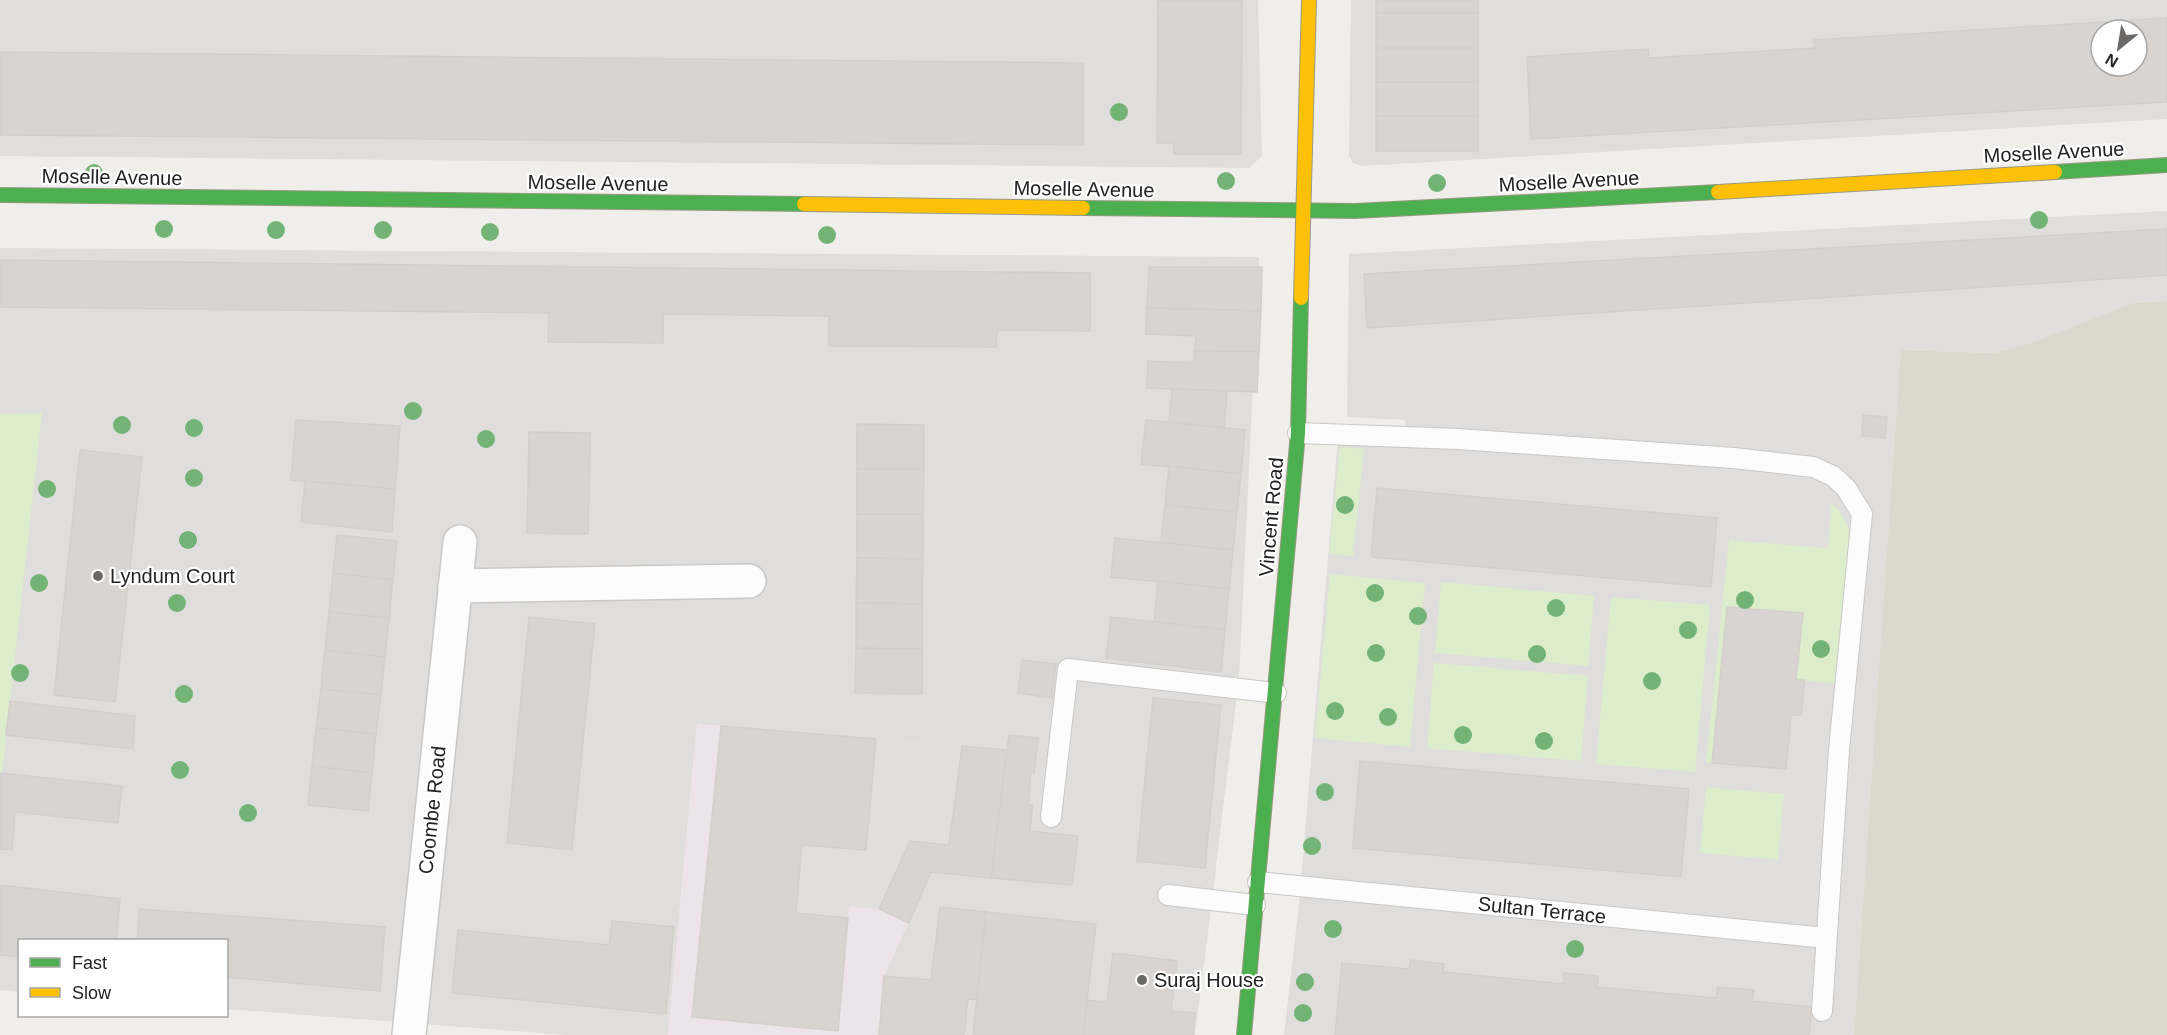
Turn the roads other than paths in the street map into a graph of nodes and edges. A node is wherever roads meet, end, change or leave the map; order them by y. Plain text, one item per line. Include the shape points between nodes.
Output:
1 (1309, 0) edge
2 (2167, 165) edge
3 (0, 195) edge
4 (1304, 210) junction
5 (1298, 433) junction
6 (460, 542) dead end
7 (749, 581) dead end
8 (455, 586) junction
9 (1276, 693) junction
10 (1051, 817) dead end
11 (1258, 882) junction
12 (1168, 895) dead end
13 (1255, 905) junction
14 (1826, 938) junction
15 (1822, 1011) dead end
16 (409, 1035) edge
17 (1244, 1035) edge

1 - 4 street, Vincent Road
2 - 4 street, Moselle Avenue via 1514,204
3 - 4 street, Moselle Avenue
4 - 5 street, Vincent Road
5 - 9 street, Vincent Road
5 - 14 lane via 1458,439 1734,458 1813,467 1833,476 1846,488 1862,514
6 - 8 street, Coombe Road
7 - 8 street
8 - 16 street, Coombe Road
9 - 10 lane via 1068,669
9 - 11 street, Vincent Road
11 - 13 street, Vincent Road
11 - 14 lane, Sultan Terrace
12 - 13 lane
13 - 17 street, Vincent Road
14 - 15 lane

